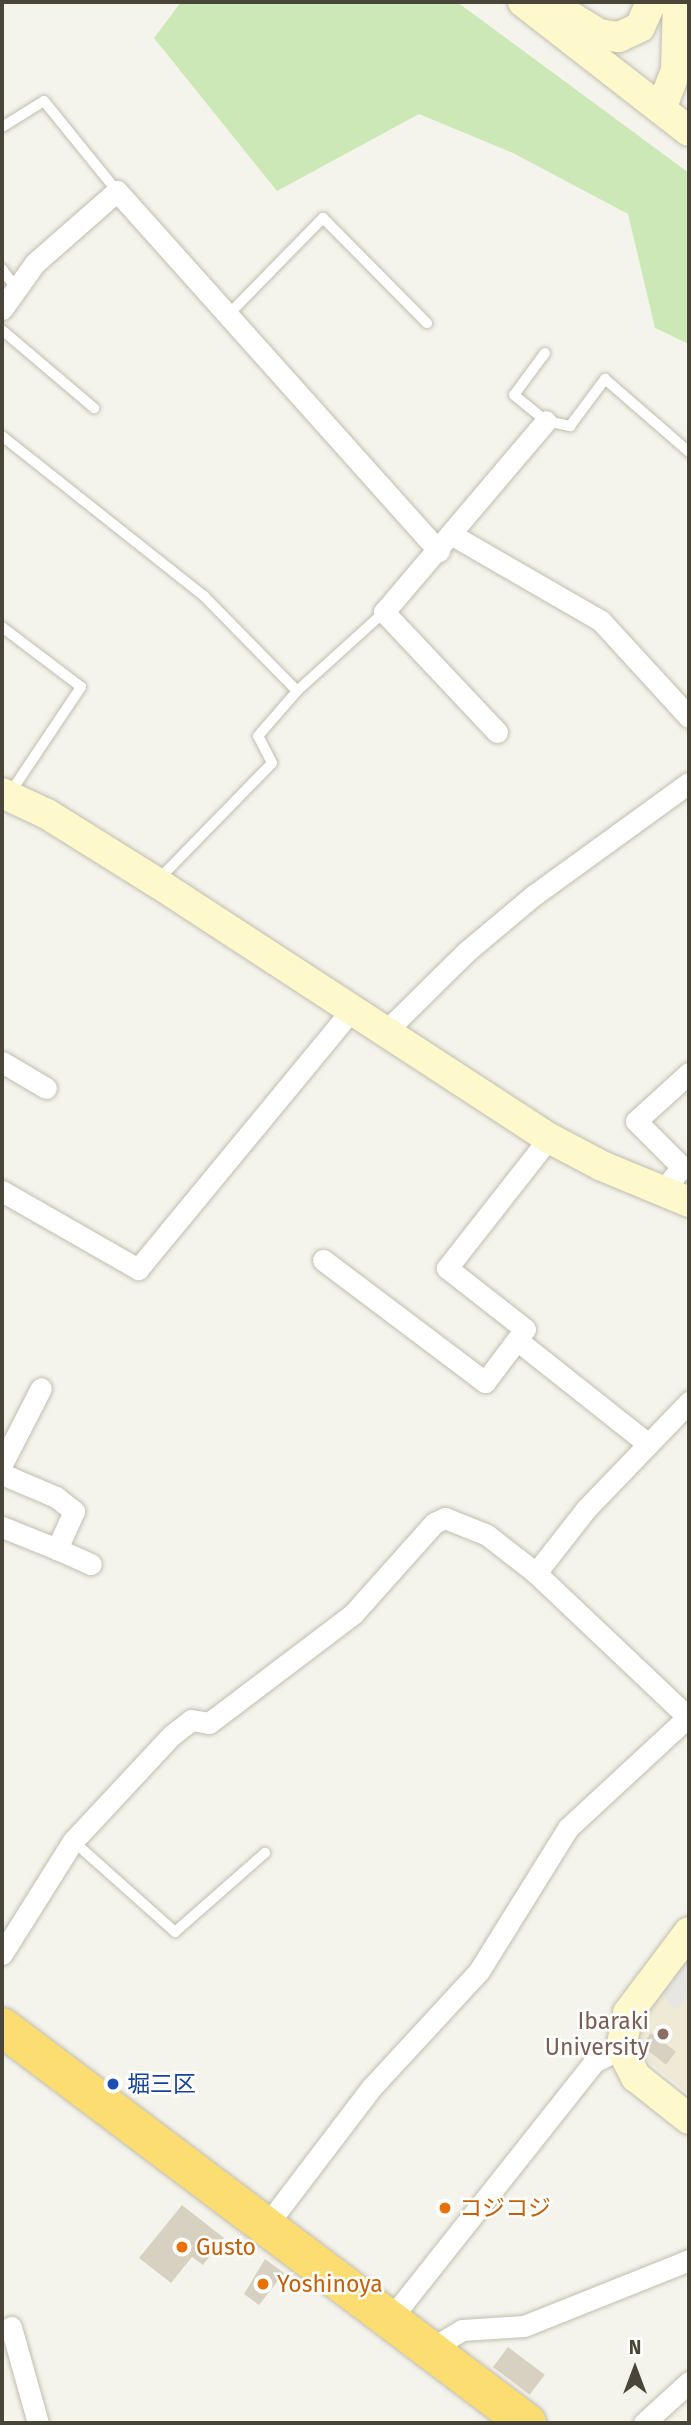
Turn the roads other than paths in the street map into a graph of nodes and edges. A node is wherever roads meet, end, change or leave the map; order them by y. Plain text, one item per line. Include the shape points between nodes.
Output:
1 (523, 2) edge
2 (548, 2) edge
3 (651, 2) edge
4 (678, 2) edge
5 (661, 109) junction
6 (2, 127) edge
7 (689, 131) edge
8 (117, 191) junction
9 (2, 269) edge
10 (15, 287) junction
11 (2, 309) edge
12 (229, 314) junction
13 (426, 323) dead end
14 (2, 330) edge
15 (545, 353) dead end
16 (94, 408) dead end
17 (546, 421) junction
18 (2, 436) edge
19 (689, 452) edge
20 (446, 543) junction
21 (384, 612) junction
22 (2, 627) edge
23 (297, 691) junction
24 (689, 717) edge
25 (497, 732) dead end
26 (689, 783) edge
27 (5, 794) edge
28 (156, 882) junction
29 (352, 1009) junction
30 (387, 1030) junction
31 (2, 1062) edge
32 (689, 1073) edge
33 (47, 1088) dead end
34 (550, 1138) junction
35 (2, 1191) edge
36 (662, 1191) junction
37 (689, 1202) edge
38 (323, 1260) dead end
39 (517, 1340) junction
40 (41, 1388) dead end
41 (689, 1402) edge
42 (649, 1444) junction
43 (2, 1464) edge
44 (2, 1474) edge
45 (2, 1527) edge
46 (57, 1549) junction
47 (91, 1564) dead end
48 (536, 1573) junction
49 (689, 1718) edge
50 (73, 1841) junction
51 (265, 1853) dead end
52 (689, 1932) edge
53 (2, 1954) edge
54 (2, 2027) edge
55 (621, 2048) junction
56 (689, 2119) edge
57 (266, 2225) junction
58 (689, 2260) edge
59 (392, 2317) junction
60 (11, 2327) dead end
61 (432, 2348) junction
62 (689, 2382) edge
63 (38, 2423) edge
64 (527, 2423) edge
65 (644, 2423) edge

1 - 5 street
2 - 3 street via 599,34 619,37 640,27
4 - 5 street via 676,70
5 - 7 street
6 - 8 lane via 44,101
8 - 10 street via 35,263
8 - 12 street
9 - 10 lane
10 - 11 street
12 - 13 lane via 323,218
12 - 20 street
14 - 16 lane
15 - 17 lane via 513,395
17 - 19 lane via 570,426 605,379
17 - 20 street
18 - 23 lane via 204,596
20 - 21 street
20 - 24 street via 601,621
21 - 23 lane
21 - 25 street
22 - 27 lane via 81,687
23 - 28 lane via 258,736 272,763
26 - 30 street via 534,895 466,952
27 - 28 street via 47,814
28 - 29 street
29 - 30 street
29 - 35 street via 138,1269
30 - 34 street
31 - 33 street
32 - 36 street via 636,1121 682,1167
34 - 36 street
34 - 39 street via 447,1268 525,1329
36 - 37 street
38 - 39 street via 485,1382
39 - 42 street
40 - 43 street
41 - 42 street
42 - 48 street via 586,1509
44 - 46 street via 55,1497 74,1511
45 - 46 street
46 - 47 street
48 - 49 street
48 - 50 street via 460,1521 445,1518 434,1523 353,1614 209,1723 191,1720 172,1735
49 - 57 street via 568,1828 479,1970 373,2087
50 - 51 lane via 175,1932
50 - 53 street
52 - 55 street via 628,2013
54 - 57 highway
55 - 56 street via 636,2077
55 - 59 street via 594,2062
57 - 59 highway
58 - 61 street via 524,2326 462,2330
59 - 61 highway
60 - 63 street
61 - 64 highway
62 - 65 street

